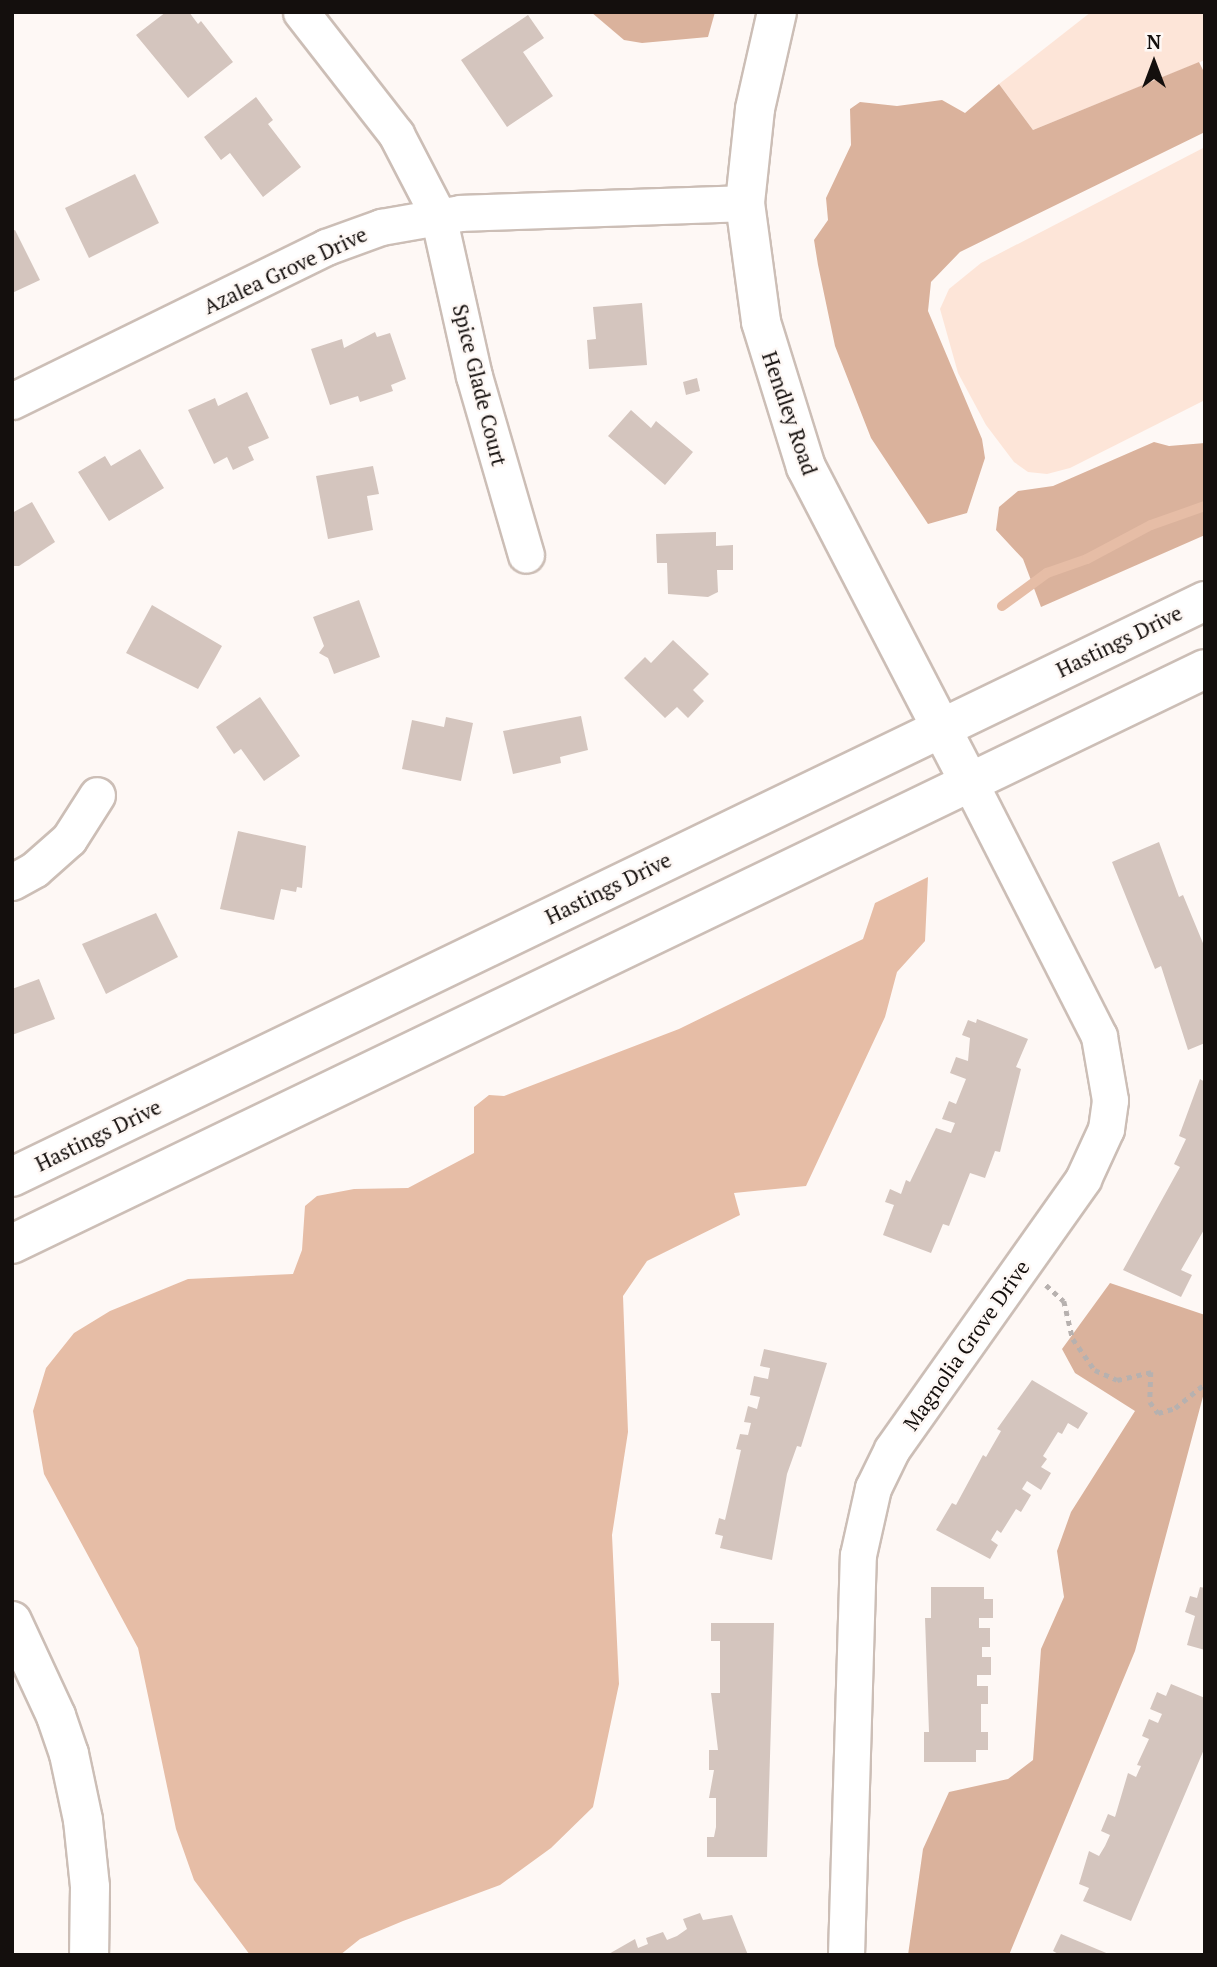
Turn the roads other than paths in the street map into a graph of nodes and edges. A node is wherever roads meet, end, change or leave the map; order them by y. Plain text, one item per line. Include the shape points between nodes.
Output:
1 (301, 12) edge
2 (777, 12) edge
3 (745, 203) junction
4 (438, 215) junction
5 (12, 401) edge
6 (526, 555) dead end
7 (1205, 601) edge
8 (1205, 669) edge
9 (940, 727) junction
10 (969, 781) junction
11 (97, 795) dead end
12 (12, 882) edge
13 (12, 1177) edge
14 (12, 1244) edge
15 (12, 1622) edge
16 (89, 1955) edge
17 (846, 1955) edge

1 - 4 street, Spice Glade Court via 396,134
2 - 3 street, Hendley Road via 754,110
3 - 4 street, Azalea Grove Drive
3 - 9 street, Hendley Road via 761,322 806,467
4 - 5 street, Azalea Grove Drive via 381,227 326,247
4 - 6 street, Spice Glade Court via 474,376
7 - 9 street, Hastings Drive
8 - 10 street
9 - 10 street, Hendley Road
9 - 13 street, Hastings Drive
10 - 14 street
10 - 17 street, Magnolia Grove Drive via 1099,1036 1107,1067 1106,1129 1094,1161 892,1449 873,1488 861,1530
11 - 12 street via 69,839
15 - 16 street via 69,1754 83,1820 90,1887

